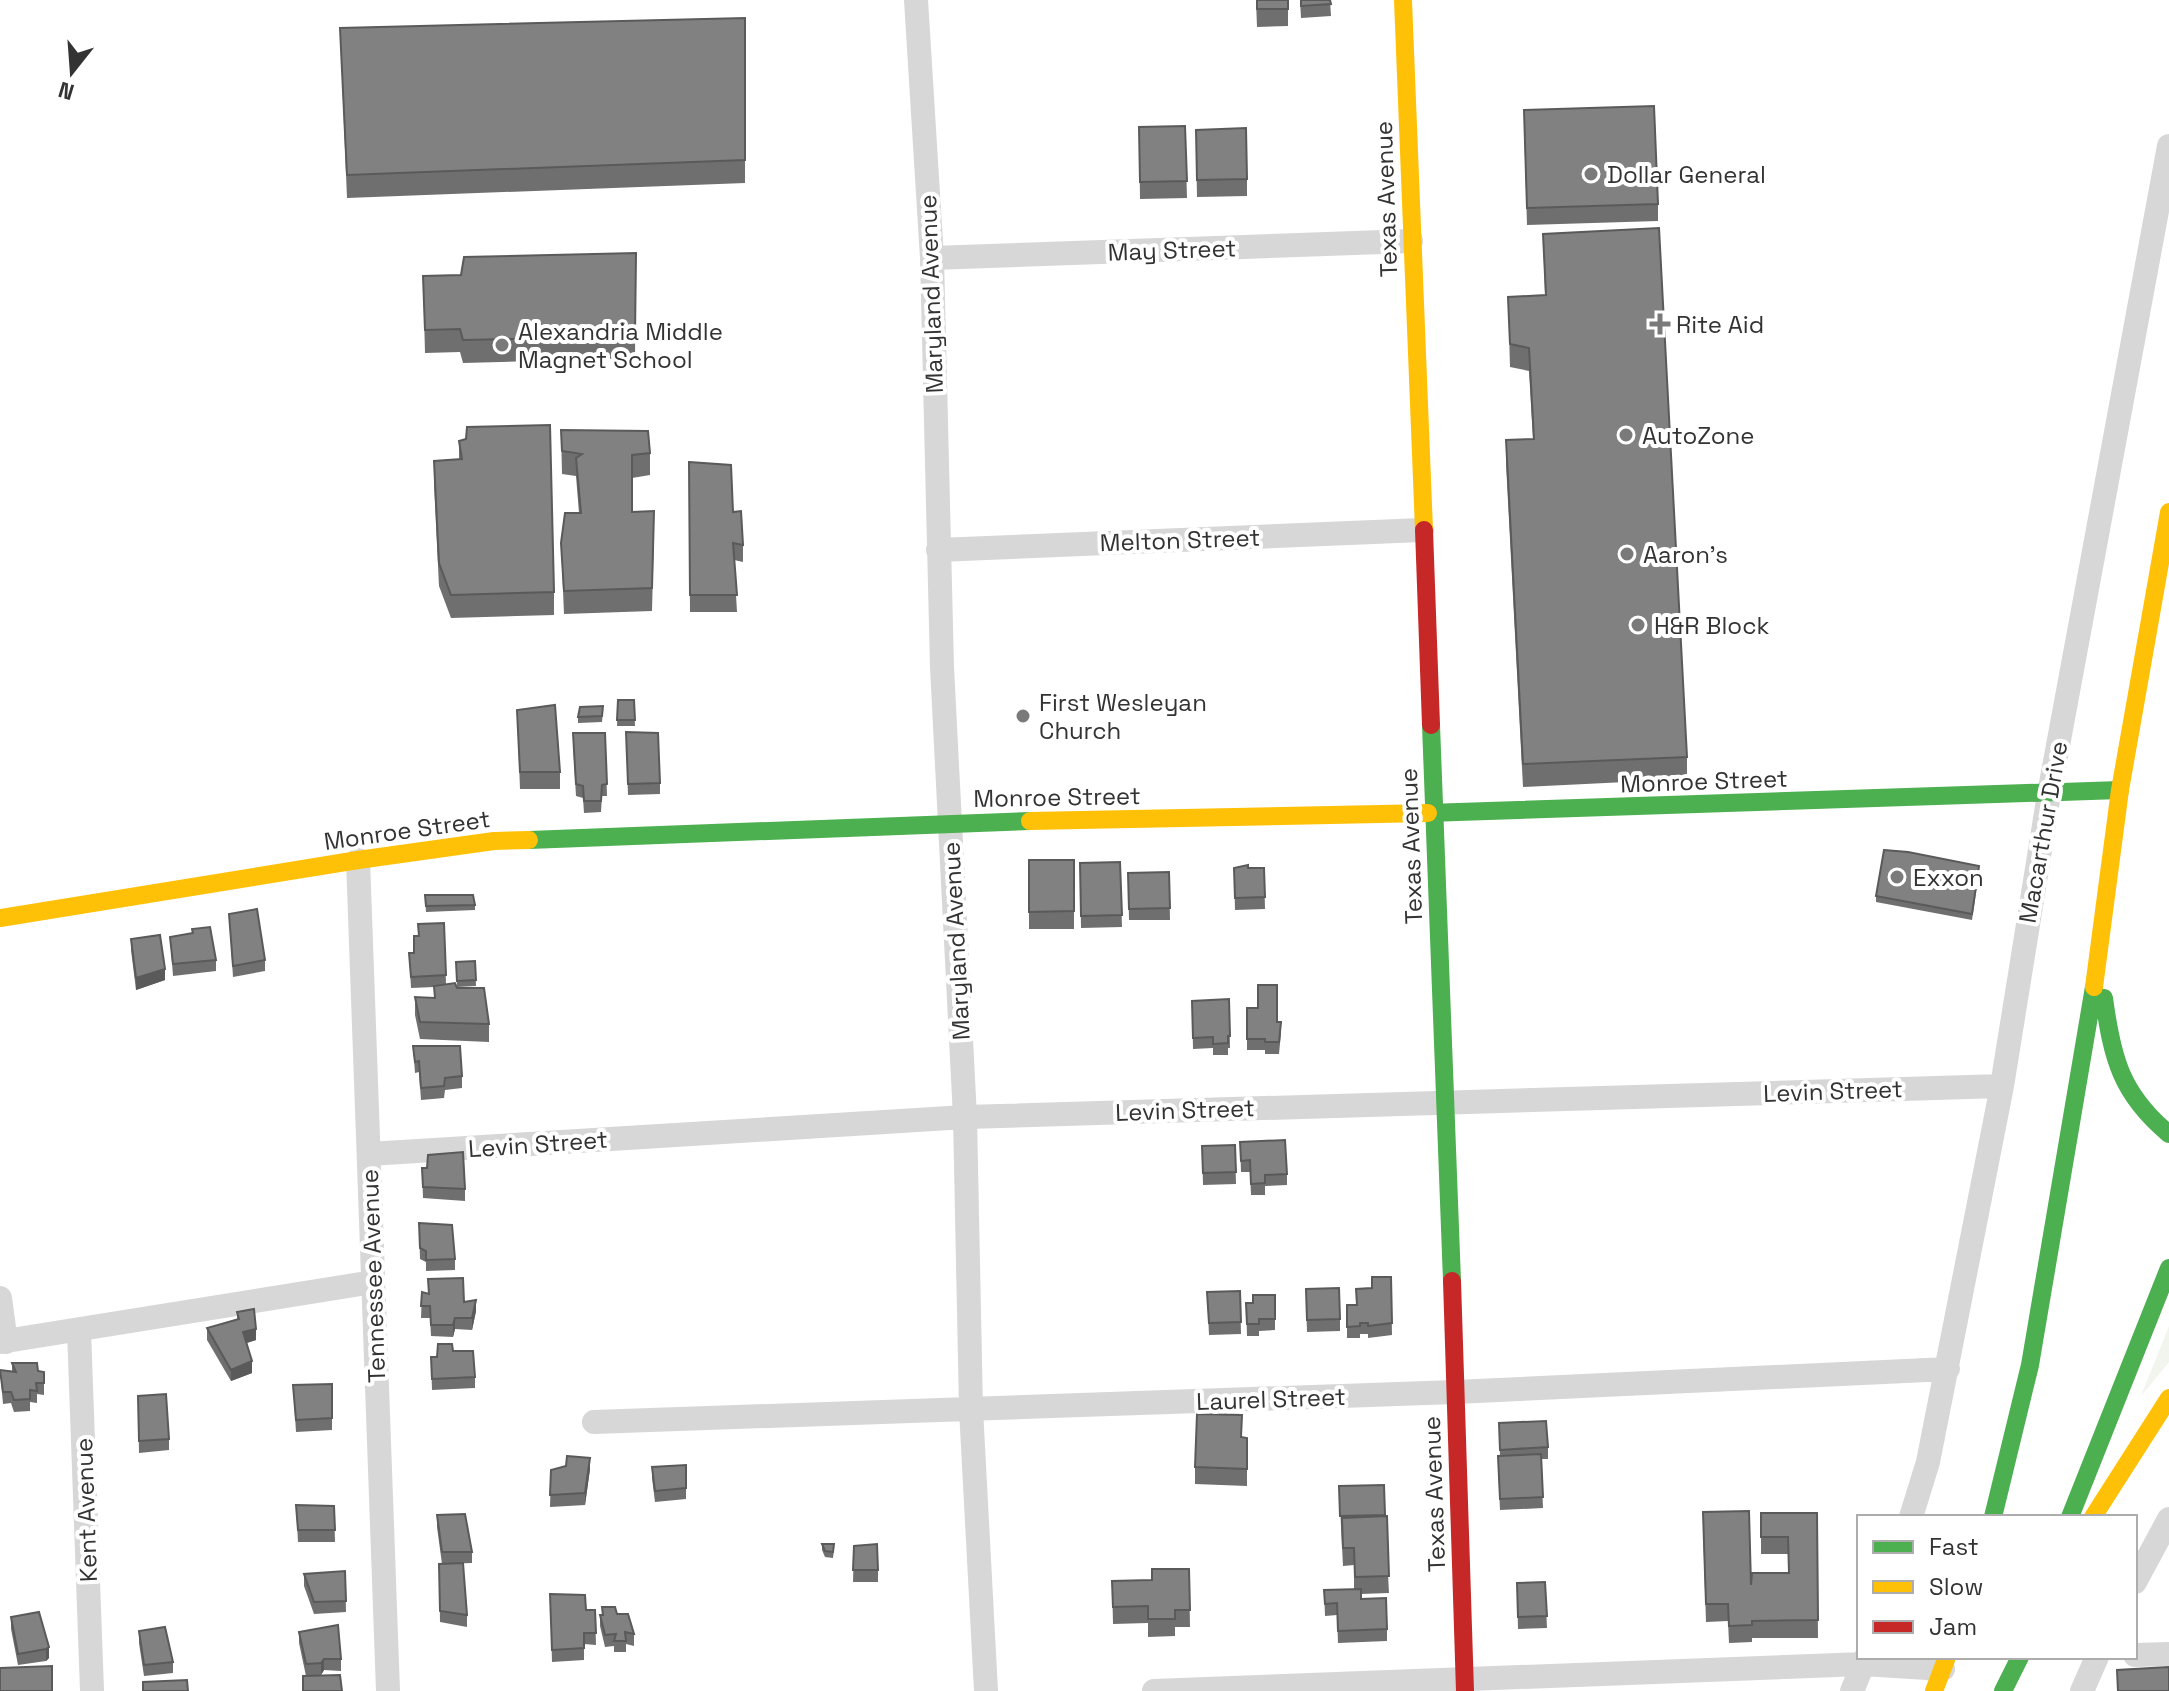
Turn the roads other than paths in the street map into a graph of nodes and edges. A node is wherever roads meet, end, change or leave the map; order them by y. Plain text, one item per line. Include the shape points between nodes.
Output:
1 (916, 0) edge
2 (1403, 0) edge
3 (2169, 146) edge
4 (1411, 241) junction
5 (932, 258) junction
6 (2169, 516) edge
7 (1422, 530) junction
8 (938, 550) junction
9 (2120, 790) junction
10 (2049, 794) junction
11 (1433, 813) junction
12 (951, 823) junction
13 (358, 860) junction
14 (0, 918) edge
15 (2100, 952) junction
16 (2002, 1086) junction
17 (1446, 1102) junction
18 (965, 1117) junction
19 (2169, 1134) edge
20 (369, 1154) junction
21 (2169, 1268) edge
22 (373, 1282) junction
23 (0, 1298) edge
24 (79, 1330) junction
25 (3, 1342) edge
26 (1948, 1369) junction
27 (1455, 1392) junction
28 (2169, 1398) edge
29 (971, 1409) junction
30 (594, 1422) dead end
31 (1912, 1515) edge
32 (1993, 1515) edge
33 (2071, 1515) edge
34 (2094, 1515) edge
35 (2169, 1519) edge
36 (2137, 1578) edge
37 (2169, 1654) edge
38 (2137, 1655) edge
39 (2011, 1659) edge
40 (2019, 1659) edge
41 (2096, 1659) edge
42 (1864, 1660) edge
43 (1942, 1672) edge
44 (1465, 1684) edge
45 (92, 1691) edge
46 (388, 1691) edge
47 (986, 1691) edge
48 (1154, 1691) edge
49 (1852, 1691) edge
50 (2000, 1691) edge
51 (2082, 1691) edge

1 - 5 street, Maryland Avenue
2 - 4 main road, Texas Avenue
3 - 10 street, Macarthur Drive
4 - 5 street, May Street
4 - 7 main road, Texas Avenue
5 - 8 street, Maryland Avenue
6 - 9 main road
7 - 8 street, Melton Street
7 - 11 main road, Texas Avenue
8 - 12 street, Maryland Avenue
9 - 10 main road, Monroe Street
9 - 15 main road
10 - 11 main road, Monroe Street
10 - 16 street, Macarthur Drive
11 - 12 main road, Monroe Street
11 - 17 main road, Texas Avenue
12 - 13 main road, Monroe Street via 494,841
12 - 18 street, Maryland Avenue
13 - 14 main road, Monroe Street
13 - 20 street, Tennessee Avenue
15 - 19 main road via 2110,1046 2120,1077 2134,1103
15 - 32 main road via 2030,1365
16 - 17 street, Levin Street
16 - 26 street, Macarthur Drive
17 - 18 street, Levin Street
17 - 27 main road, Texas Avenue
18 - 20 street, Levin Street
18 - 29 street, Maryland Avenue
20 - 22 street, Tennessee Avenue
21 - 33 main road
22 - 24 street
22 - 46 street, Tennessee Avenue
23 - 25 street
24 - 25 street
24 - 45 street, Kent Avenue
26 - 27 street, Laurel Street
26 - 31 street, Macarthur Drive
27 - 29 street, Laurel Street
27 - 44 main road, Texas Avenue
28 - 34 main road
29 - 30 street, Laurel Street
29 - 47 street, Maryland Avenue
35 - 36 street
37 - 38 street
39 - 50 main road
40 - 50 main road
41 - 51 street
42 - 43 street
42 - 44 street
42 - 49 street
44 - 48 street

